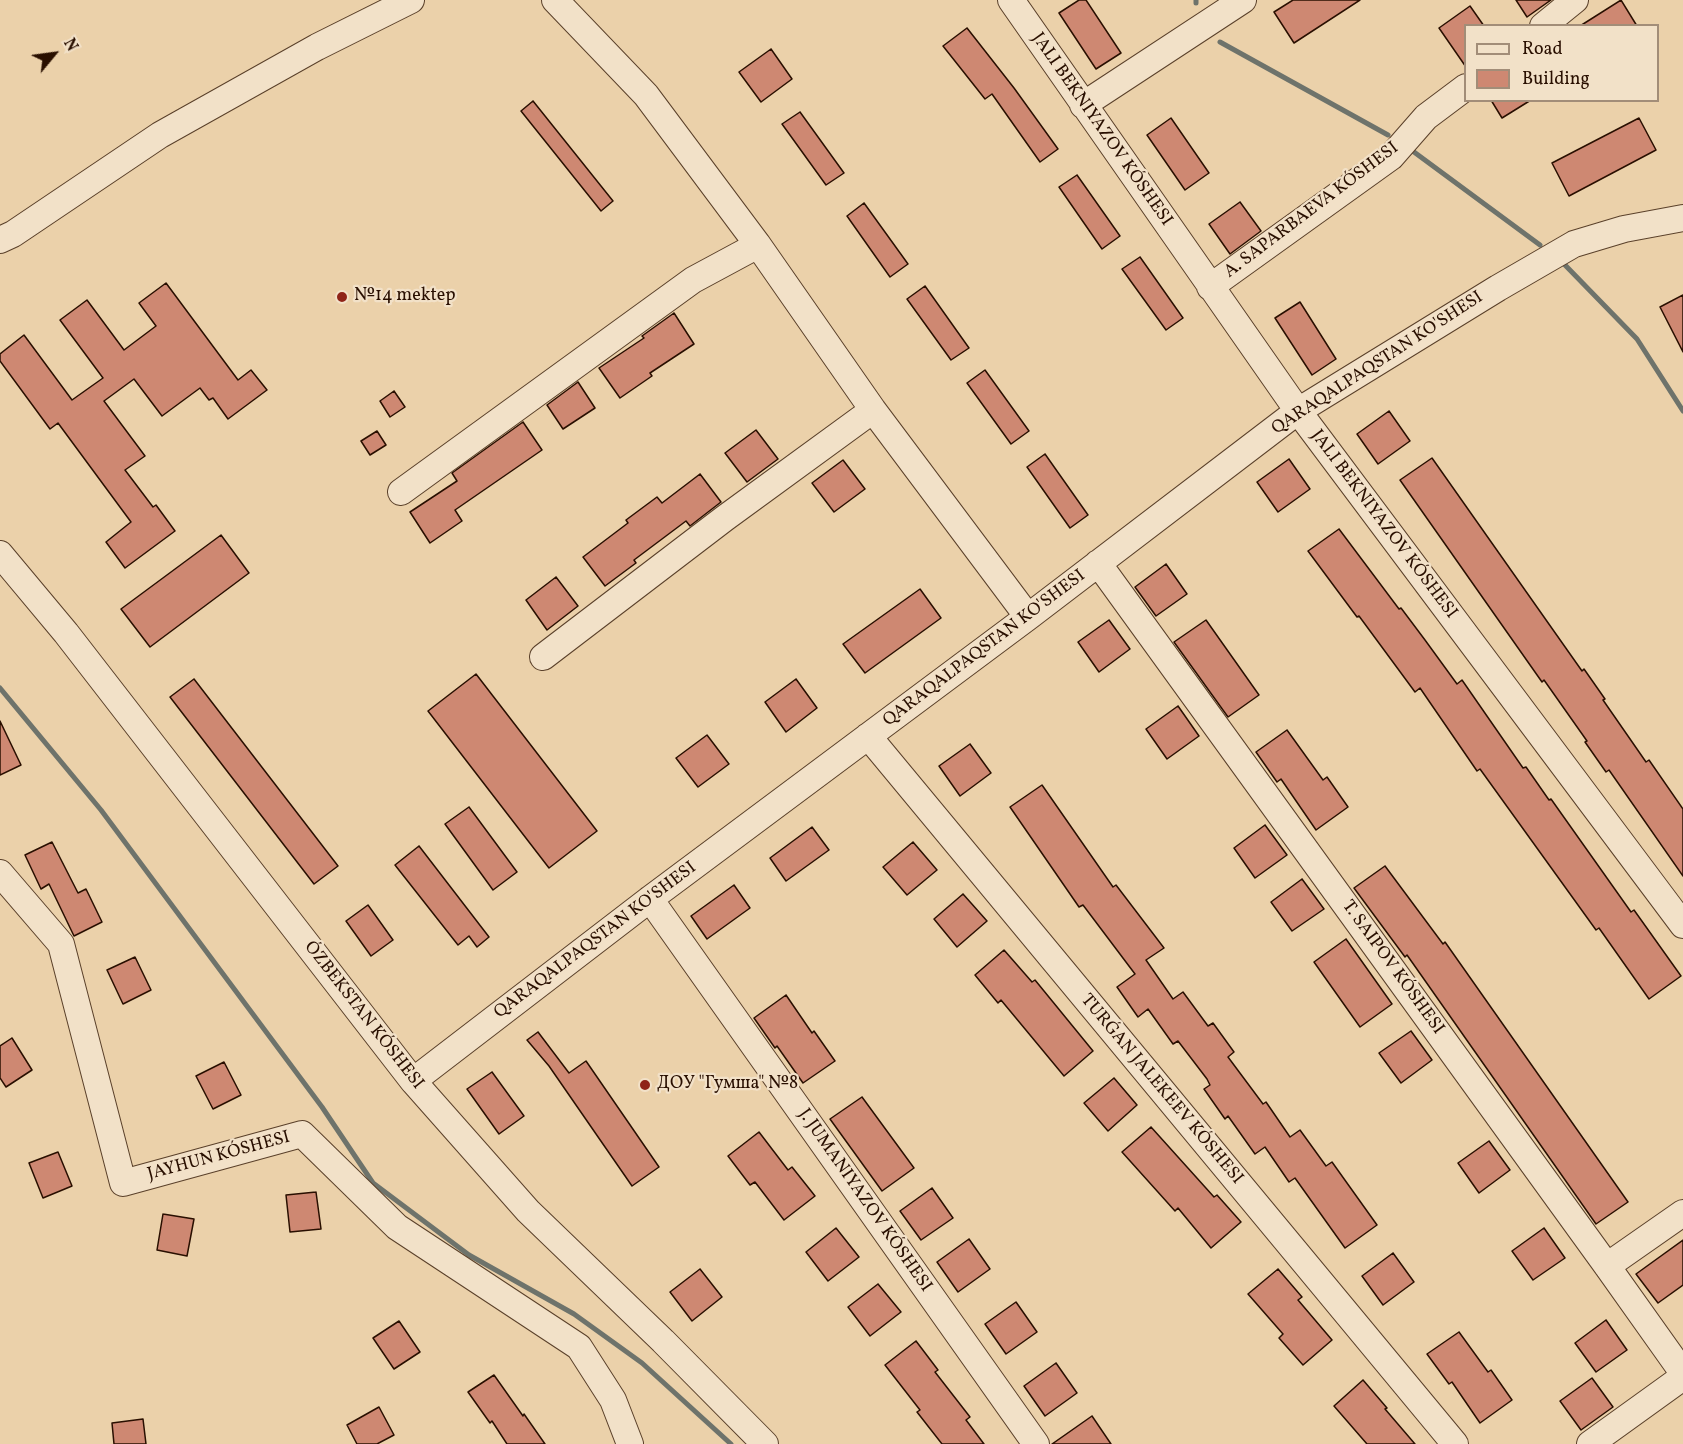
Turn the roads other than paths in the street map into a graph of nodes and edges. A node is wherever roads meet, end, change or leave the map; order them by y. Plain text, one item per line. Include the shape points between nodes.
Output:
1 (411, 0) edge
2 (555, 0) edge
3 (1011, 0) edge
4 (1243, 0) edge
5 (1575, 0) edge
6 (1545, 24) edge
7 (1464, 88) edge
8 (1083, 105) junction
9 (1683, 218) edge
10 (0, 240) edge
11 (758, 245) junction
12 (1210, 287) junction
13 (873, 410) junction
14 (1298, 411) junction
15 (401, 492) dead end
16 (0, 554) edge
17 (1098, 564) junction
18 (1028, 617) junction
19 (543, 657) dead end
20 (868, 736) junction
21 (0, 873) edge
22 (650, 899) junction
23 (1683, 926) edge
24 (413, 1081) junction
25 (1683, 1213) edge
26 (1607, 1266) junction
27 (1683, 1375) edge
28 (630, 1444) edge
29 (765, 1444) edge
30 (1036, 1444) edge
31 (1455, 1444) edge
32 (1590, 1444) edge

1 - 10 street via 317,47 160,135
2 - 11 street via 646,95
3 - 8 street, JALI BEKNIYAZOV KÓSHESI
4 - 8 street
5 - 6 street
7 - 12 street, A. SAPARBAEVA KÓSHESI via 1426,117 1391,157
8 - 12 street, JALI BEKNIYAZOV KÓSHESI
9 - 14 street, QARAQALPAQSTAN KO'SHESI via 1624,229 1575,244
11 - 13 street
11 - 15 street via 693,280
12 - 14 street, JALI BEKNIYAZOV KÓSHESI
13 - 18 street
13 - 19 street
14 - 17 street, QARAQALPAQSTAN KO'SHESI
14 - 23 street, JALI BEKNIYAZOV KÓSHESI
16 - 24 street, ÓZBEKSTAN KÓSHESI via 66,633
17 - 18 street, QARAQALPAQSTAN KO'SHESI
17 - 26 street, T. SAIPOV KÓSHESI
18 - 20 street, QARAQALPAQSTAN KO'SHESI
20 - 22 street, QARAQALPAQSTAN KO'SHESI
20 - 31 street, TURǴAN JALEKEEV KÓSHESI
21 - 28 street, JAYHUN KÓSHESI via 61,944 123,1182 302,1134 397,1227 579,1347 613,1400
22 - 24 street, QARAQALPAQSTAN KO'SHESI
22 - 30 street, J. JUMANIYAZOV KÓSHESI
24 - 29 street, ÓZBEKSTAN KÓSHESI via 528,1211
25 - 26 street
26 - 27 street, T. SAIPOV KÓSHESI
27 - 32 street

